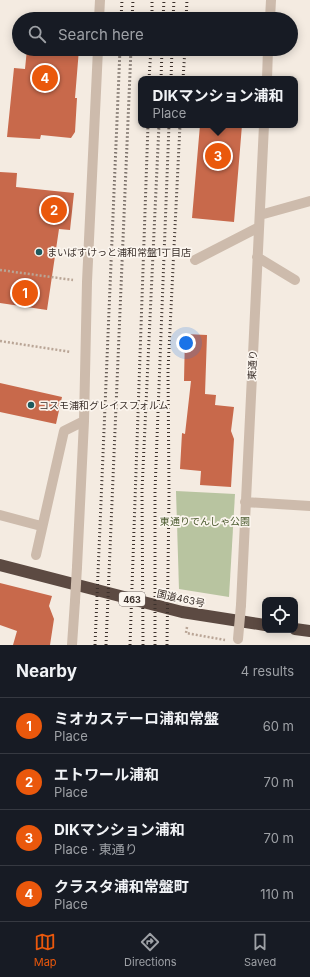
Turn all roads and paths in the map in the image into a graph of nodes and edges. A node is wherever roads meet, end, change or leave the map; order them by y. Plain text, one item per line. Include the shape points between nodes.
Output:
1 (100, 0) edge
2 (271, 0) edge
3 (99, 12) edge
4 (270, 12) edge
5 (98, 56) edge
6 (268, 56) edge
7 (267, 76) edge
8 (264, 128) edge
9 (310, 201) edge
10 (260, 215) junction
11 (259, 227) junction
12 (257, 257) junction
13 (195, 260) dead end
14 (0, 270) edge
15 (295, 280) dead end
16 (87, 282) junction
17 (0, 341) edge
18 (86, 354) junction
19 (84, 421) junction
20 (245, 502) junction
21 (310, 506) edge
22 (0, 515) edge
23 (41, 526) junction
24 (36, 555) dead end
25 (0, 565) edge
26 (262, 625) edge
27 (298, 630) edge
28 (310, 631) edge
29 (186, 633) dead end
30 (234, 642) edge
31 (72, 645) edge

1 - 3 street
2 - 4 street
5 - 16 street
6 - 7 street
8 - 10 street, 東通り
9 - 10 street
10 - 11 street, 東通り
11 - 12 street, 東通り
11 - 13 street
12 - 15 street
12 - 20 street, 東通り
14 - 16 path
16 - 18 street
17 - 18 path
18 - 19 street
19 - 23 street via 64,431
19 - 31 street, bridge
20 - 21 street
20 - 30 street, 東通り, bridge via 241,605
22 - 23 street
23 - 24 street
25 - 26 highway, 国道463号 / 463 via 182,612
27 - 28 highway
29 - 30 path

